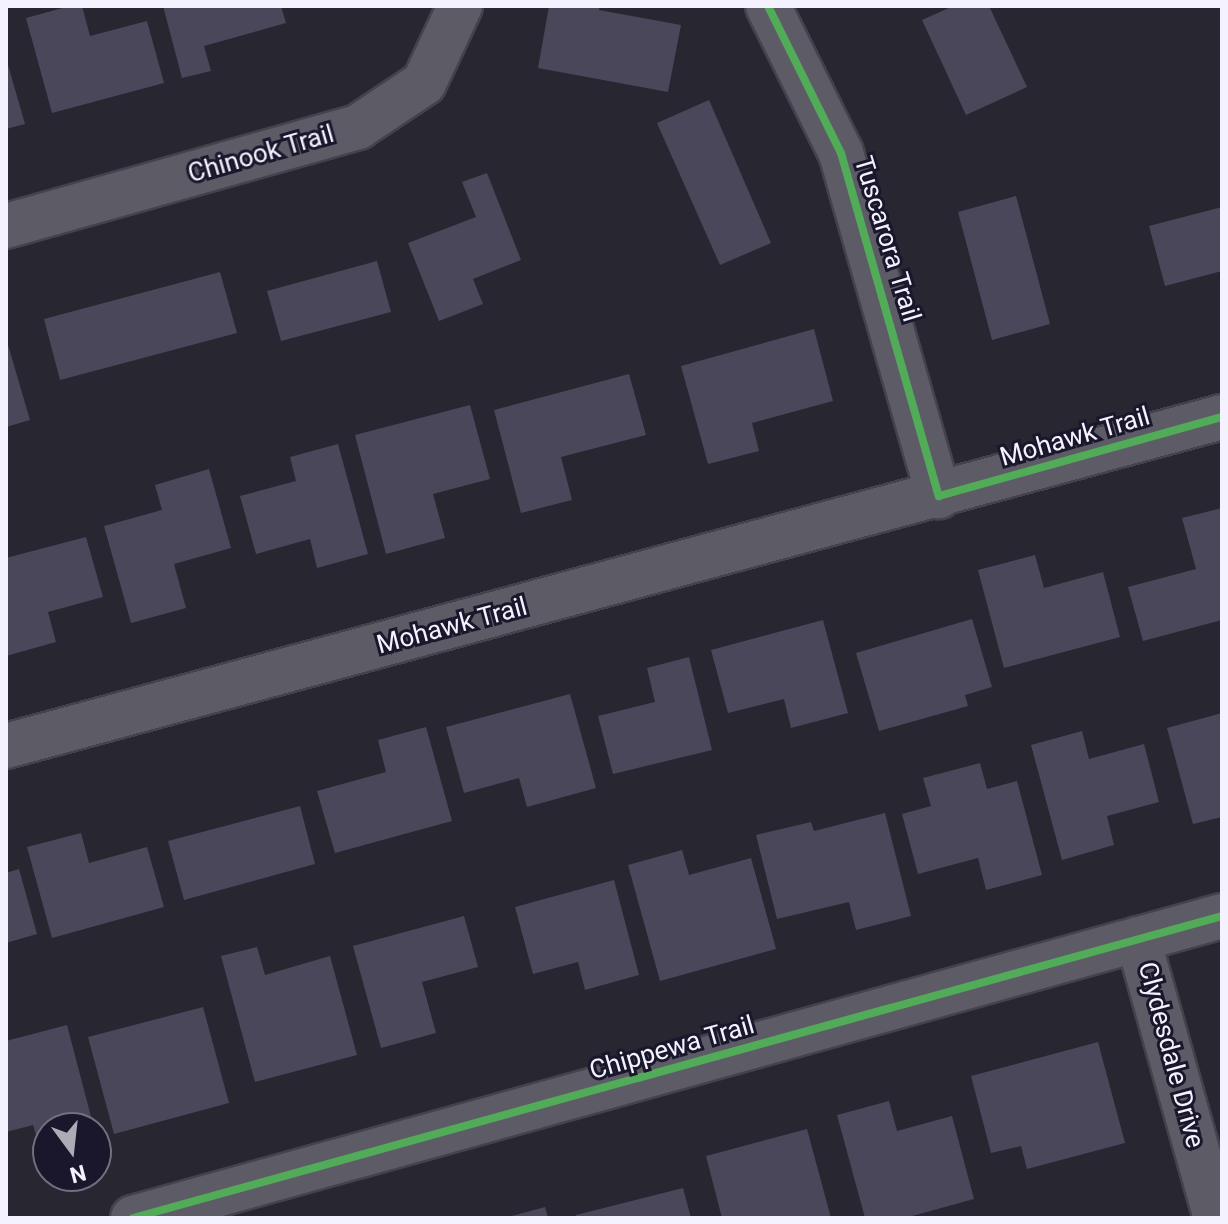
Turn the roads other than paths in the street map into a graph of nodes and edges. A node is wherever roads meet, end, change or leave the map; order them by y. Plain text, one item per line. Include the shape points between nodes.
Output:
1 (460, 6) edge
2 (768, 6) edge
3 (6, 226) edge
4 (1222, 417) edge
5 (939, 496) junction
6 (6, 746) edge
7 (1222, 916) edge
8 (1138, 939) junction
9 (133, 1218) edge
10 (1216, 1218) edge

1 - 3 street, Chinook Trail via 424,83 358,127
2 - 5 street, Tuscarora Trail via 841,153
4 - 5 street, Mohawk Trail
5 - 6 street, Mohawk Trail
7 - 8 street, Chippewa Trail
8 - 9 street, Chippewa Trail
8 - 10 street, Clydesdale Drive

